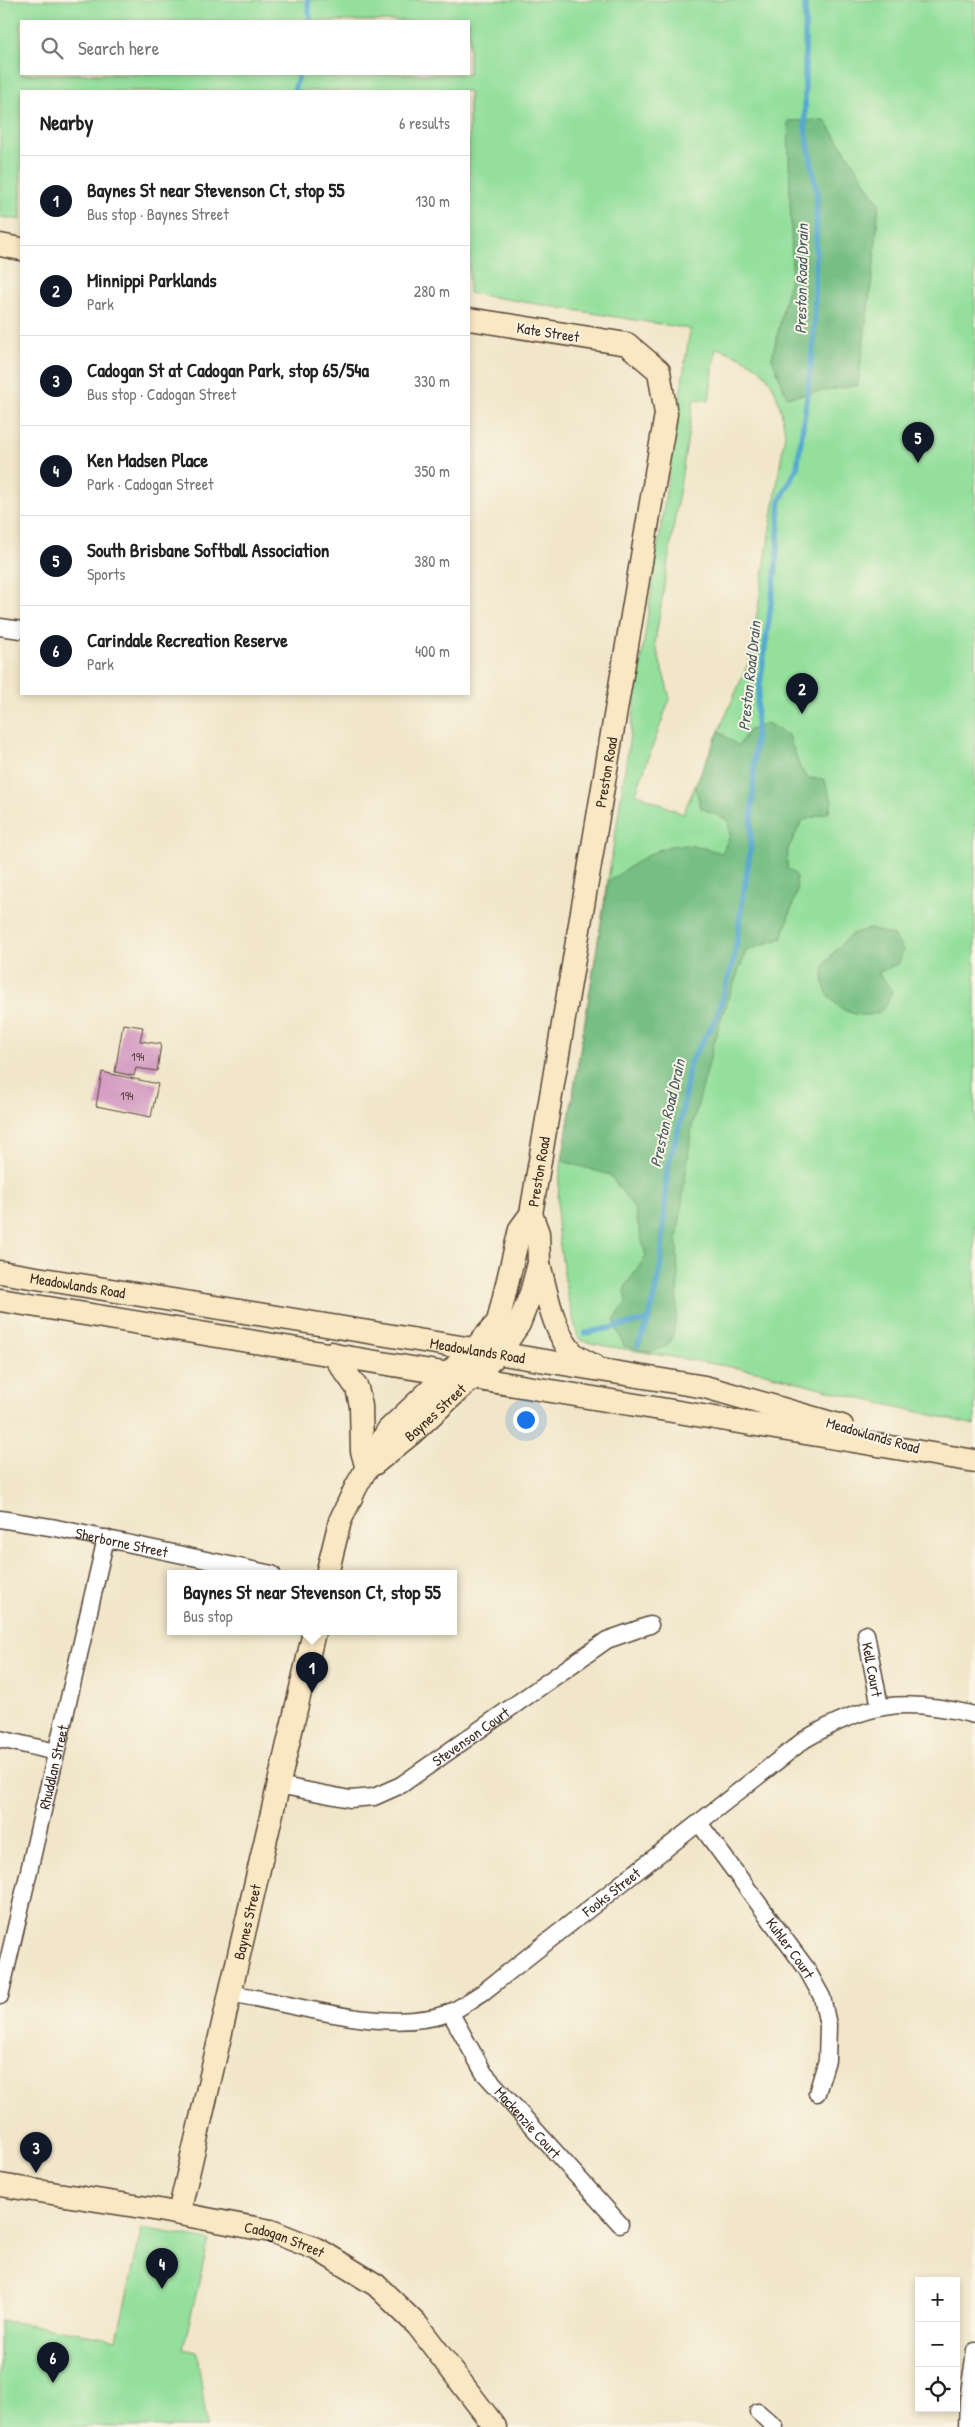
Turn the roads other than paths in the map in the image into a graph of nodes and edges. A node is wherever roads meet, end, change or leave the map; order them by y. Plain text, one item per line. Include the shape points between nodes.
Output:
1 (0, 245) edge
2 (20, 249) edge
3 (470, 319) edge
4 (627, 344) joint
5 (0, 627) edge
6 (20, 630) edge
7 (531, 1214) junction
8 (539, 1263) junction
9 (0, 1272) edge
10 (0, 1300) edge
11 (475, 1348) junction
12 (500, 1352) junction
13 (332, 1353) junction
14 (600, 1370) junction
15 (448, 1372) junction
16 (473, 1377) junction
17 (948, 1456) junction
18 (975, 1461) edge
19 (367, 1469) junction
20 (0, 1519) edge
21 (106, 1538) junction
22 (254, 1570) edge
23 (328, 1570) edge
24 (650, 1625) dead end
25 (866, 1634) dead end
26 (313, 1635) edge
27 (880, 1707) junction
28 (975, 1715) edge
29 (0, 1739) edge
30 (56, 1752) junction
31 (278, 1784) junction
32 (699, 1823) junction
33 (4, 1965) edge
34 (230, 1993) junction
35 (0, 1996) edge
36 (450, 2012) junction
37 (817, 2093) dead end
38 (0, 2185) edge
39 (179, 2213) junction
40 (620, 2224) dead end
41 (975, 2351) edge
42 (758, 2412) dead end
43 (495, 2427) edge
44 (774, 2427) edge
45 (967, 2427) edge

1 - 2 street
3 - 4 street, Kate Street
4 - 7 street, Preston Road via 659,371 666,414
5 - 6 street
7 - 8 street, Preston Road via 538,1232
7 - 11 street, Preston Road via 520,1229 498,1322
8 - 12 street, Preston Road via 523,1316
8 - 14 street via 564,1341 574,1354
9 - 11 street, Meadowlands Road
10 - 13 street, Meadowlands Road
11 - 12 street, Meadowlands Road
11 - 15 street, Baynes Street
12 - 14 street, Meadowlands Road
12 - 16 street, Baynes Street
13 - 15 street, Meadowlands Road
13 - 19 street via 357,1388 361,1406 362,1450
14 - 17 street, Meadowlands Road via 705,1387
15 - 16 street, Meadowlands Road
15 - 19 street, Baynes Street via 388,1430
16 - 17 street, Meadowlands Road
16 - 19 street, Baynes Street
17 - 18 street, Meadowlands Road
19 - 23 street, Baynes Street via 340,1521
20 - 21 street, Sherborne Street
21 - 22 street, Sherborne Street
21 - 30 street, Rhuddlan Street
24 - 31 street, Stevenson Court via 607,1640 401,1784 374,1797 350,1799
25 - 27 street, Kell Court
26 - 31 street, Baynes Street
27 - 28 street, Fooks Street via 939,1707
27 - 32 street, Fooks Street via 856,1713 804,1740
29 - 30 street
30 - 33 street, Rhuddlan Street
31 - 34 street, Baynes Street
32 - 36 street, Fooks Street via 482,1993
32 - 37 street, Kuhler Court via 806,1968 822,1997 828,2025 827,2060
33 - 35 street, Rhuddlan Street
34 - 36 street, Fooks Street via 367,2020 410,2020
34 - 39 street, Baynes Street
36 - 40 street, Mackenzie Court via 484,2073
38 - 39 street, Cadogan Street
39 - 43 street, Cadogan Street via 272,2231 319,2250 376,2285 418,2326
41 - 45 street
42 - 44 street

